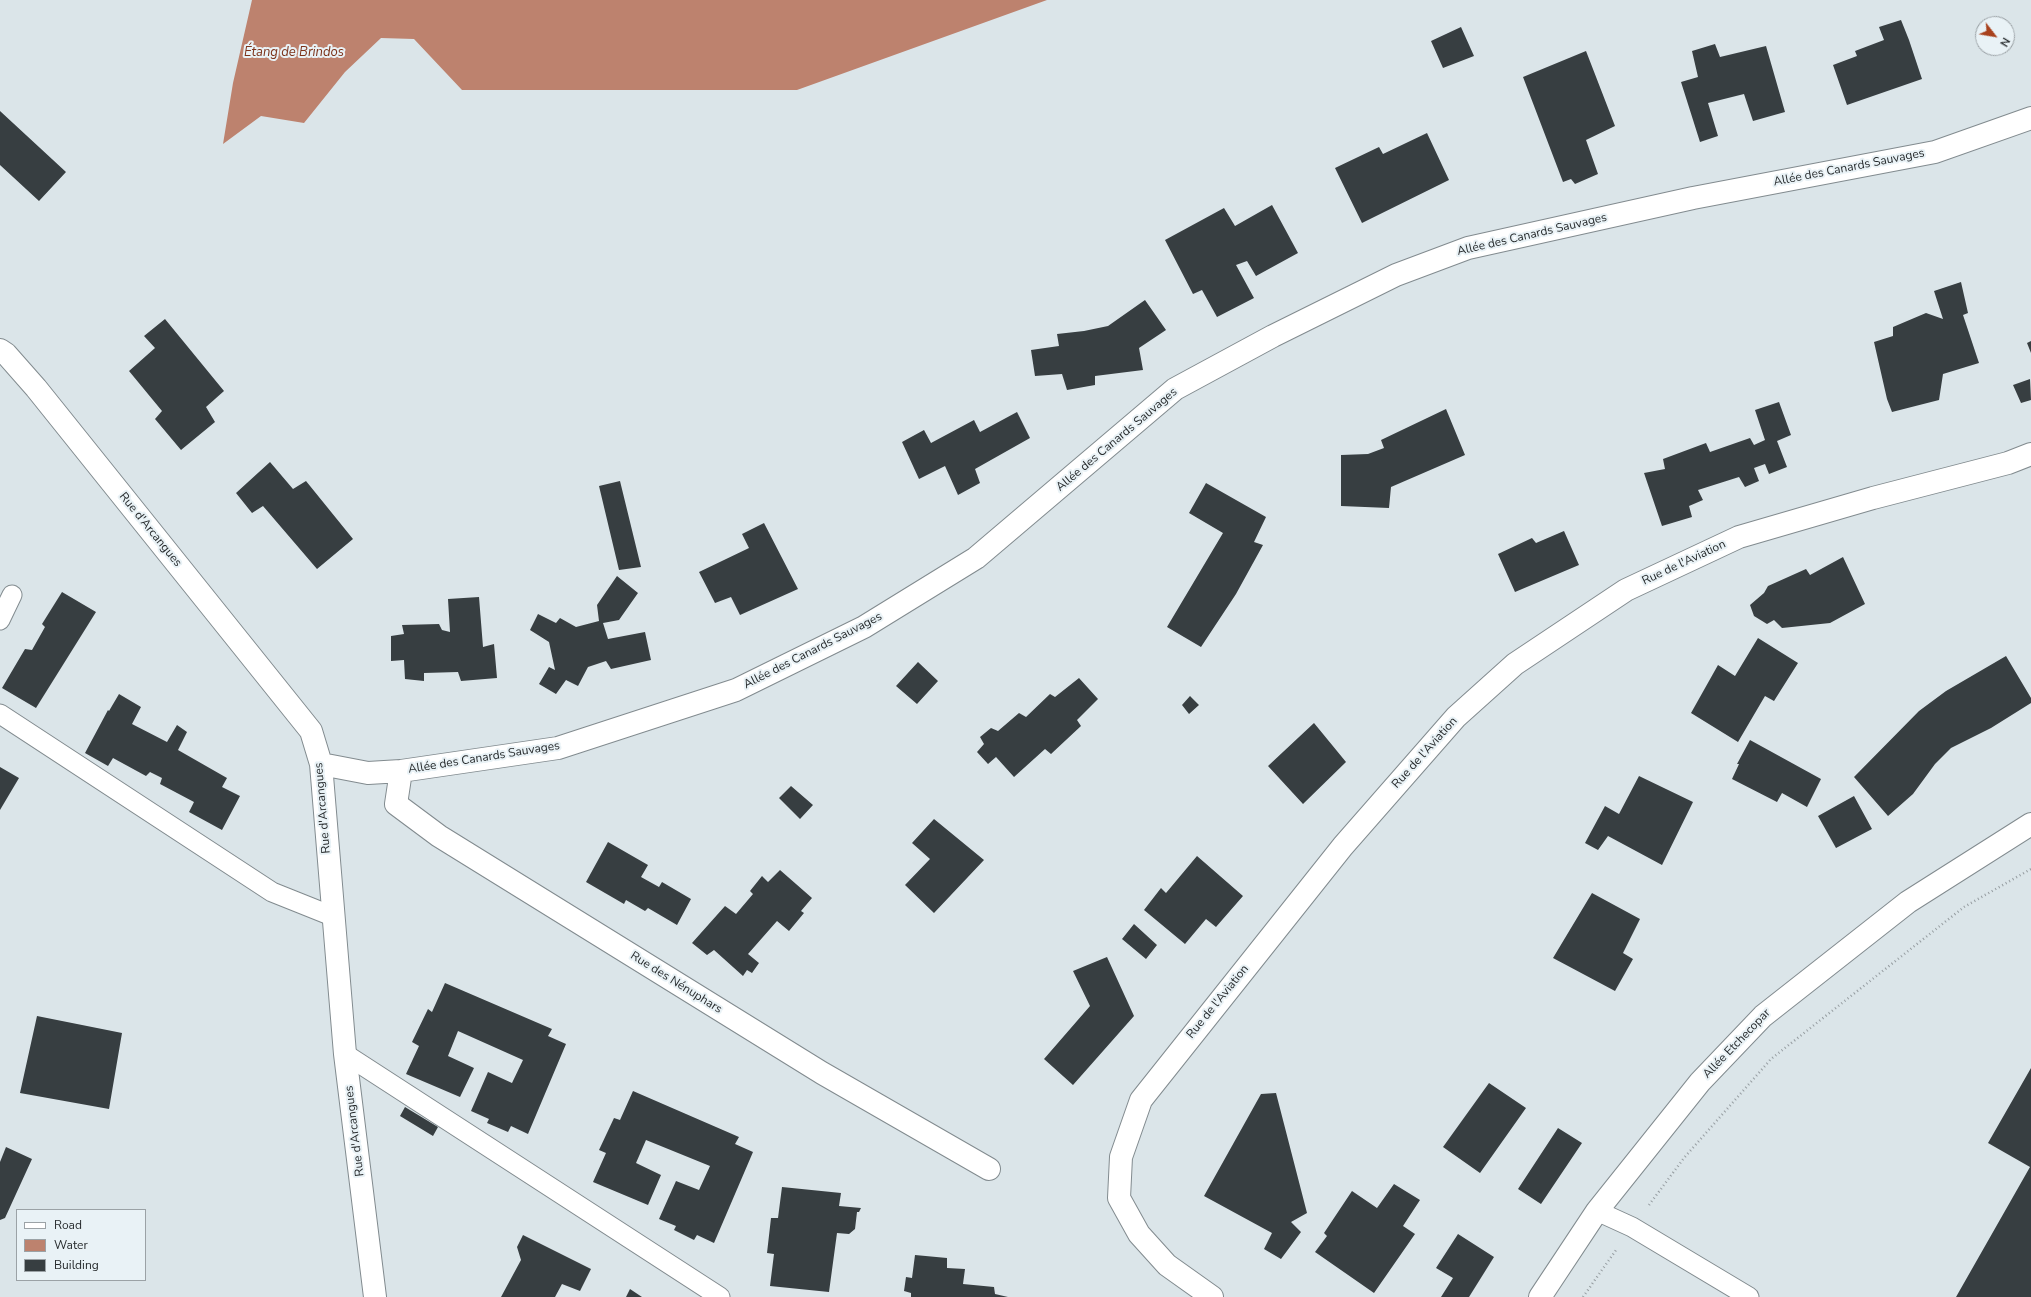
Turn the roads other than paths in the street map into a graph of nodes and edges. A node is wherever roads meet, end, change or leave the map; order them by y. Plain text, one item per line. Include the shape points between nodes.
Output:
1 (2031, 118) edge
2 (3, 352) edge
3 (2031, 454) edge
4 (12, 596) dead end
5 (0, 620) edge
6 (0, 714) edge
7 (321, 764) junction
8 (401, 772) junction
9 (2031, 824) edge
10 (332, 916) junction
11 (345, 1054) junction
12 (989, 1169) dead end
13 (1597, 1211) junction
14 (374, 1297) edge
15 (720, 1297) edge
16 (1212, 1297) edge
17 (1540, 1297) edge
18 (1749, 1297) edge

1 - 8 street, Allée des Canards Sauvages via 1935,152 1693,198 1476,246 1396,275 1272,336 1175,389 976,558 864,627 736,690 558,748
2 - 7 street, Rue d'Arcangues via 36,388 311,732
3 - 16 street, Rue de l'Aviation via 2008,463 1873,498 1739,537 1626,590 1515,664 1456,717 1343,846 1141,1100 1121,1157 1119,1198 1143,1240 1168,1264
4 - 5 lane
6 - 10 lane via 272,892
7 - 8 street, Allée des Canards Sauvages via 368,773
7 - 10 street, Rue d'Arcangues
8 - 12 street, Rue des Nénuphars via 396,804 439,836 822,1073
9 - 13 street, Allée Etchecopar via 1908,902 1763,1016 1700,1082
10 - 11 street, Rue d'Arcangues
11 - 14 street, Rue d'Arcangues
11 - 15 lane
13 - 17 street, Allée Etchecopar
13 - 18 lane via 1632,1227

